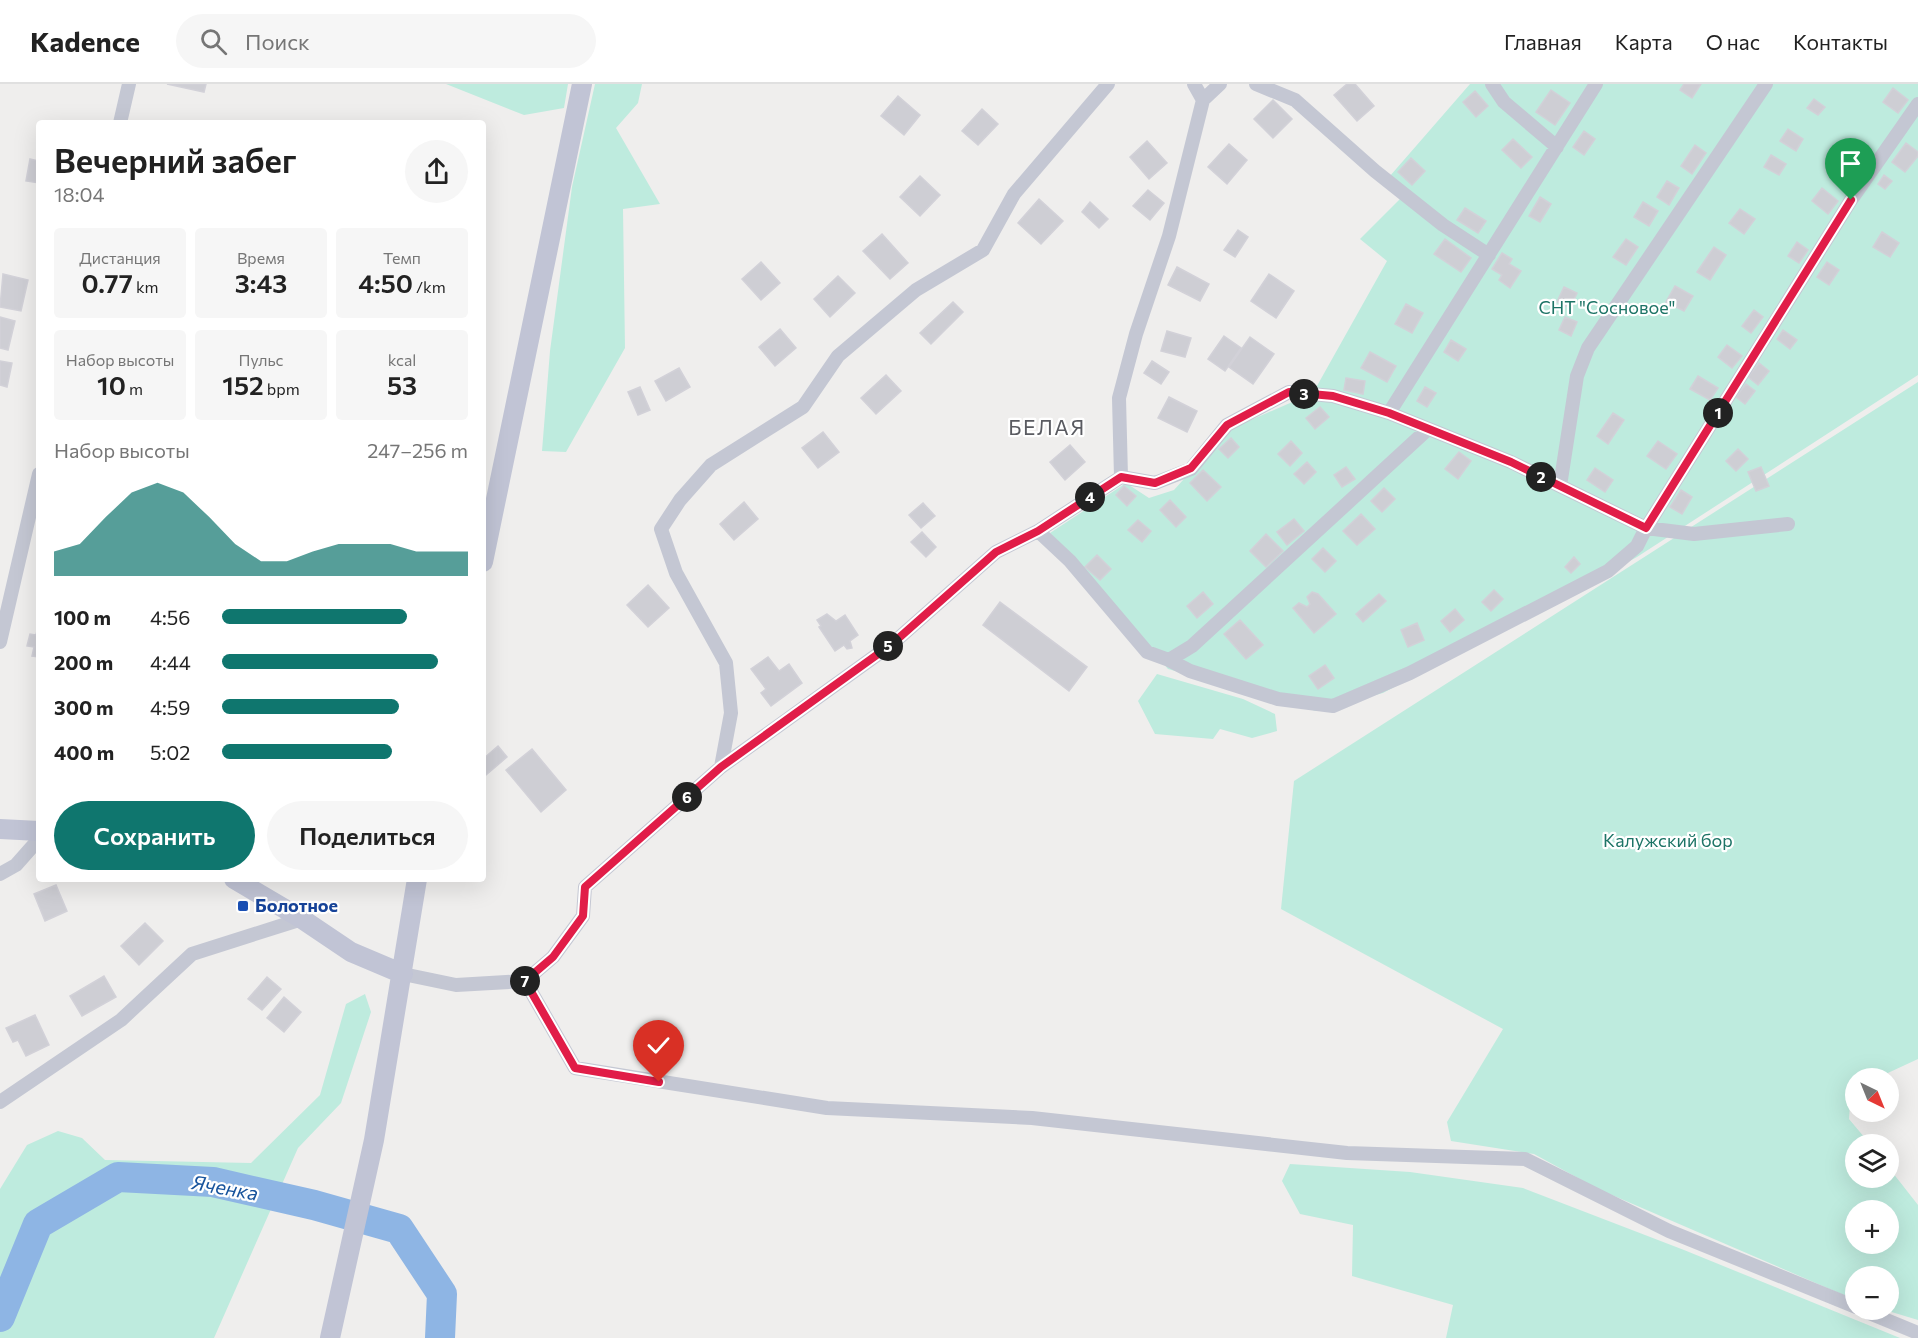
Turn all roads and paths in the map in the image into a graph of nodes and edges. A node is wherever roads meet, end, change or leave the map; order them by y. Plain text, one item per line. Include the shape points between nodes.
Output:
1 (129, 84) edge
2 (582, 84) edge
3 (1108, 84) edge
4 (1194, 84) edge
5 (1220, 84) edge
6 (1256, 84) edge
7 (1492, 84) edge
8 (1596, 84) edge
9 (1766, 84) edge
10 (1203, 100) junction
11 (1918, 104) edge
12 (121, 120) edge
13 (1557, 147) junction
14 (1489, 255) junction
15 (1389, 413) junction
16 (1428, 429) junction
17 (1121, 477) junction
18 (1560, 486) junction
19 (36, 487) edge
20 (1788, 524) dead end
21 (1646, 528) junction
22 (1038, 531) junction
23 (486, 548) edge
24 (0, 642) edge
25 (1169, 660) junction
26 (721, 767) junction
27 (0, 829) edge
28 (36, 831) edge
29 (36, 842) edge
30 (0, 874) edge
31 (239, 882) edge
32 (417, 882) edge
33 (302, 919) junction
34 (403, 974) junction
35 (525, 981) junction
36 (0, 1102) edge
37 (1845, 1303) edge
38 (1886, 1320) edge
39 (1918, 1333) edge
40 (330, 1338) edge

1 - 12 street
2 - 23 main road
3 - 26 street via 1014,194 983,250 916,290 837,356 803,407 711,465 661,529 676,573 726,663 731,712
4 - 10 street
5 - 10 street
6 - 14 street via 1295,100 1417,205
7 - 13 street via 1504,102
8 - 13 street
9 - 18 street via 1588,348 1577,376
10 - 17 street via 1169,236 1119,398
11 - 21 street via 1851,200
13 - 14 street
14 - 15 street
15 - 16 street
15 - 17 street via 1333,396 1289,392 1227,425 1191,468 1155,483
16 - 18 street
16 - 25 street via 1192,646
17 - 22 street
18 - 21 street
19 - 24 street
20 - 21 street via 1694,534
21 - 25 street via 1637,546 1608,571 1410,673 1333,706 1278,699 1190,671
22 - 25 street via 1070,561 1148,652
22 - 26 street via 996,552 892,644
26 - 35 street via 585,887 583,916 553,957
27 - 28 main road
29 - 30 street via 16,865
31 - 33 main road
32 - 34 main road
33 - 34 main road via 351,952
33 - 36 street via 192,954 121,1020
34 - 35 street via 456,985
34 - 40 main road via 374,1140
35 - 37 street via 575,1068 826,1108 1032,1119 1347,1153 1524,1159 1669,1231
38 - 39 street

